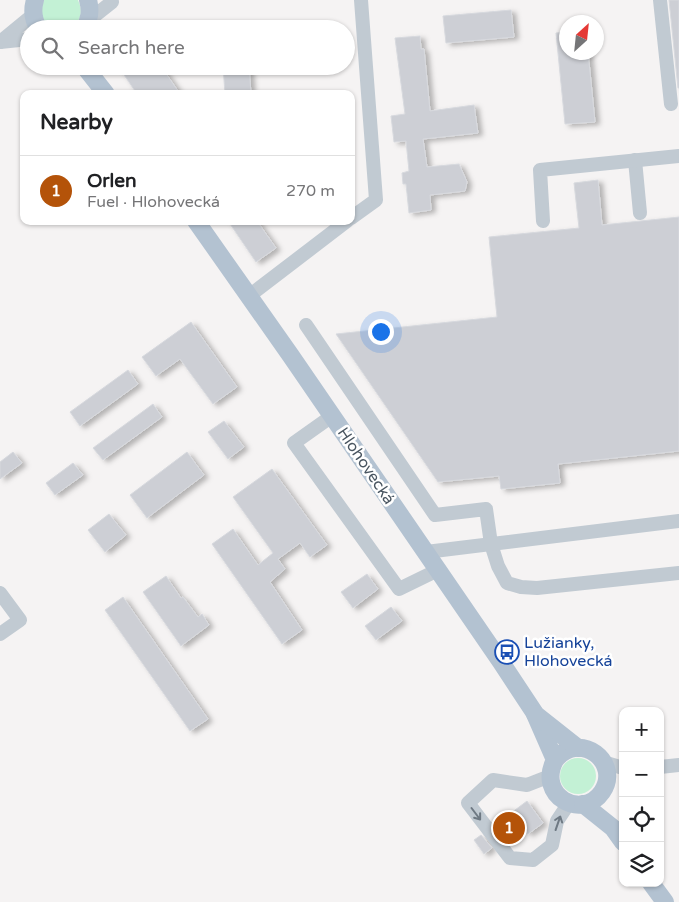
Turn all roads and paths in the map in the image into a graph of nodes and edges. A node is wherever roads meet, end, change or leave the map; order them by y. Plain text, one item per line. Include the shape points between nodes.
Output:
1 (88, 0) edge
2 (361, 0) edge
3 (660, 0) edge
4 (113, 1) edge
5 (88, 20) edge
6 (92, 20) edge
7 (20, 27) edge
8 (20, 40) edge
9 (0, 42) edge
10 (671, 104) dead end
11 (679, 156) edge
12 (635, 160) junction
13 (640, 213) dead end
14 (355, 215) edge
15 (543, 221) dead end
16 (199, 225) edge
17 (342, 225) edge
18 (249, 296) junction
19 (306, 326) dead end
20 (332, 416) junction
21 (679, 521) edge
22 (491, 544) junction
23 (426, 552) junction
24 (438, 570) junction
25 (679, 573) edge
26 (0, 593) edge
27 (0, 634) edge
28 (534, 712) junction
29 (578, 748) junction
30 (603, 762) junction
31 (679, 766) edge
32 (619, 767) edge
33 (664, 767) edge
34 (552, 768) junction
35 (619, 778) edge
36 (604, 788) junction
37 (576, 804) junction
38 (618, 835) edge
39 (654, 887) edge
40 (664, 902) edge

1 - 5 main road
2 - 14 street via 376,200
3 - 10 street
4 - 6 street
7 - 9 street
8 - 9 street
11 - 12 street
12 - 13 street
12 - 15 street via 540,170
16 - 18 main road, Hlohovecká
17 - 18 street
18 - 20 main road, Hlohovecká
19 - 22 street via 435,514 486,509
20 - 23 main road, Hlohovecká
20 - 24 street via 294,442 399,589
21 - 22 street
22 - 23 street
22 - 25 street via 507,583 521,587
23 - 24 main road, Hlohovecká
24 - 28 main road, Hlohovecká
26 - 27 street via 20,620
28 - 29 main road, Hlohovecká
28 - 34 main road, Hlohovecká
29 - 30 main road, Hlohovecká via 592,751
29 - 34 main road via 560,754
30 - 32 street
30 - 36 main road, Hlohovecká via 607,773
31 - 33 street
34 - 37 main road, Hlohovecká via 553,790 562,800
34 -> 37 street via 527,785 493,780 468,803 510,858 533,860 552,846 557,821
35 - 36 street
36 - 37 main road via 592,801
36 - 38 main road, Hlohovecká
37 - 38 main road, Hlohovecká
39 - 40 main road

